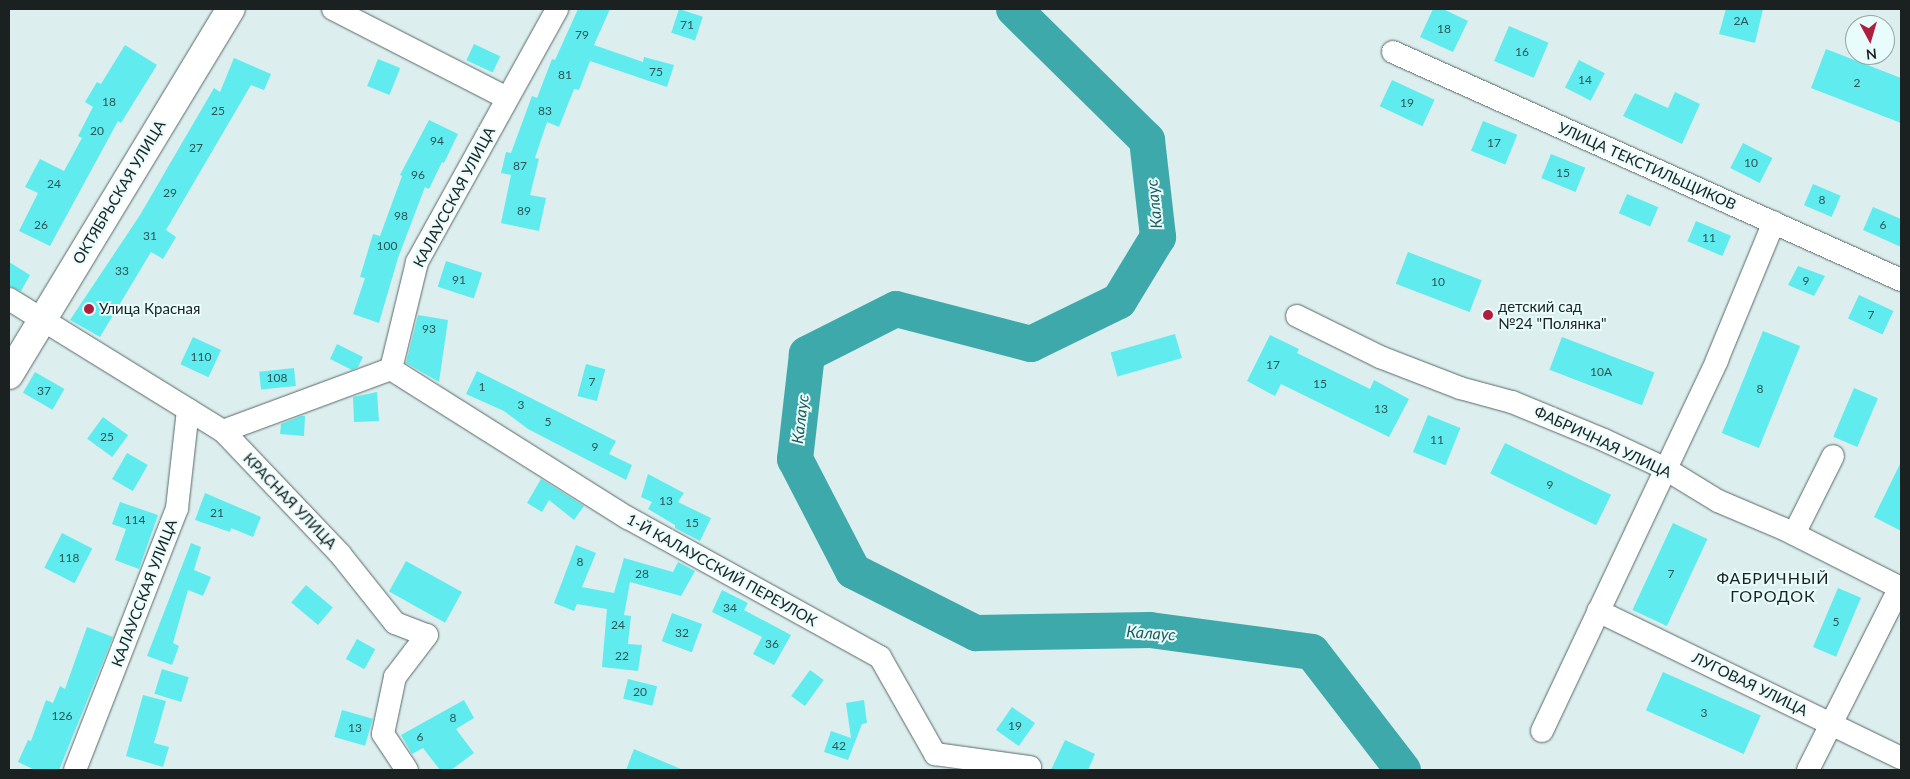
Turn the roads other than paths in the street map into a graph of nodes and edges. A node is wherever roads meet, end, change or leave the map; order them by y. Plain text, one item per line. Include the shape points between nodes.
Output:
1 (231, 9) edge
2 (332, 9) edge
3 (558, 9) edge
4 (1393, 52) dead end
5 (507, 98) junction
6 (1774, 222) junction
7 (1901, 280) edge
8 (9, 298) edge
9 (1297, 316) dead end
10 (42, 319) junction
11 (391, 369) junction
12 (9, 375) edge
13 (188, 410) junction
14 (223, 431) junction
15 (1833, 456) dead end
16 (1664, 468) junction
17 (1794, 534) junction
18 (1901, 588) edge
19 (1598, 611) junction
20 (1832, 724) junction
21 (1542, 731) dead end
22 (1901, 758) edge
23 (1030, 767) dead end
24 (75, 770) edge
25 (407, 770) edge
26 (1808, 770) edge

1 - 10 main road, ОКТЯБРЬСКАЯ УЛИЦА
2 - 5 street
3 - 5 street, КАЛАУССКАЯ УЛИЦА
4 - 6 street, УЛИЦА ТЕКСТИЛЬЩИКОВ
5 - 11 street, КАЛАУССКАЯ УЛИЦА via 417,262
6 - 7 street, УЛИЦА ТЕКСТИЛЬЩИКОВ
6 - 16 street via 1717,360
8 - 10 street, КРАСНАЯ УЛИЦА
9 - 16 street, ФАБРИЧНАЯ УЛИЦА via 1380,357 1460,388 1512,402
10 - 12 main road, ОКТЯБРЬСКАЯ УЛИЦА
10 - 13 street, КРАСНАЯ УЛИЦА
11 - 14 street
11 - 23 street, 1-Й КАЛАУССКИЙ ПЕРЕУЛОК via 628,518 880,658 935,754
13 - 14 street, КРАСНАЯ УЛИЦА
13 - 24 street, КАЛАУССКАЯ УЛИЦА via 177,508
14 - 25 street, КРАСНАЯ УЛИЦА via 340,554 395,623 427,635 395,677 383,734
15 - 17 street
16 - 17 street, ФАБРИЧНАЯ УЛИЦА via 1718,501
16 - 19 street
17 - 18 street, ФАБРИЧНАЯ УЛИЦА
18 - 20 street
19 - 20 street, ЛУГОВАЯ УЛИЦА
19 - 21 street
20 - 22 street, ЛУГОВАЯ УЛИЦА
20 - 26 street

